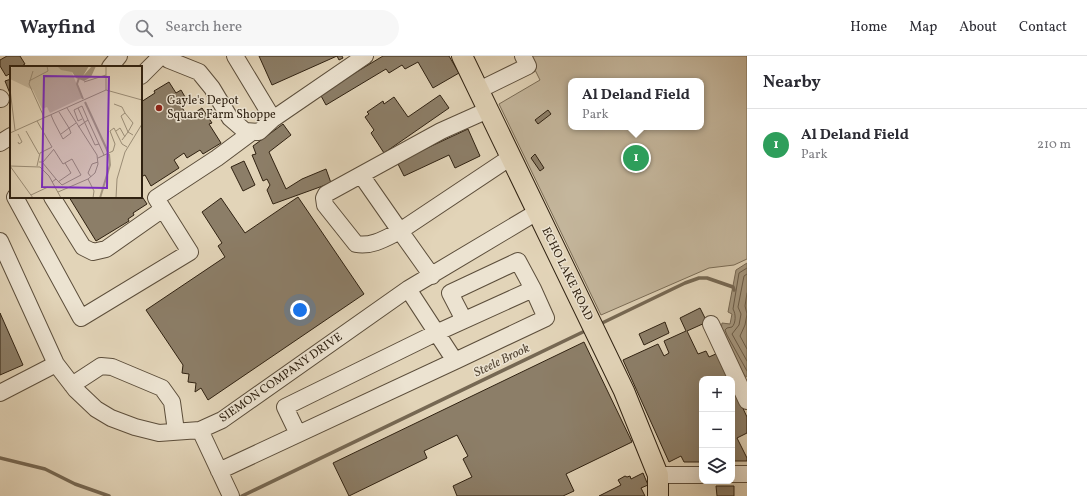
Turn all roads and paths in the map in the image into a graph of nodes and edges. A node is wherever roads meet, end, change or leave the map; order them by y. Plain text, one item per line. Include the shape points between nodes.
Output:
1 (119, 56) edge
2 (161, 56) edge
3 (168, 56) edge
4 (235, 56) edge
5 (365, 56) edge
6 (467, 58) edge
7 (525, 61) edge
8 (111, 66) edge
9 (142, 75) edge
10 (479, 90) junction
11 (488, 110) junction
12 (273, 119) junction
13 (252, 132) junction
14 (10, 137) edge
15 (0, 143) edge
16 (510, 157) junction
17 (361, 175) junction
18 (16, 198) edge
19 (53, 198) edge
20 (163, 209) junction
21 (537, 212) junction
22 (400, 231) junction
23 (0, 241) edge
24 (432, 276) junction
25 (408, 289) junction
26 (533, 289) junction
27 (464, 320) junction
28 (711, 324) dead end
29 (436, 333) junction
30 (455, 361) junction
31 (56, 364) junction
32 (72, 386) junction
33 (0, 393) edge
34 (747, 401) edge
35 (200, 430) junction
36 (176, 432) junction
37 (298, 434) junction
38 (219, 471) junction
39 (735, 474) edge
40 (747, 474) edge
41 (658, 475) junction
42 (699, 475) edge
43 (230, 494) edge
44 (658, 496) edge

1 - 8 street
2 - 9 street
3 - 13 street via 169,60 199,72 230,118 245,131
4 - 12 street
5 - 12 street
6 - 10 main road, ECHO LAKE ROAD
7 - 10 street
10 - 11 main road, ECHO LAKE ROAD
11 - 16 main road, ECHO LAKE ROAD
11 - 17 street via 441,131
12 - 13 street via 259,132
13 - 20 street via 156,198
14 - 15 street
16 - 21 main road, ECHO LAKE ROAD
16 - 22 street
17 - 22 street
17 - 22 street via 326,194 324,205 356,244 364,246 375,243
18 - 20 street via 81,318 190,252
19 - 20 street via 82,247 94,252 106,249
21 - 24 street, SIEMON COMPANY DRIVE
21 - 41 main road, ECHO LAKE ROAD via 624,391
22 - 24 street
23 - 31 street, SIEMON COMPANY DRIVE
24 - 25 street, SIEMON COMPANY DRIVE
25 - 29 street
25 - 35 street, SIEMON COMPANY DRIVE via 222,420
26 - 27 street
26 - 27 street via 518,261 511,264 450,293
26 - 30 street via 546,318
27 - 29 street
28 - 34 street
29 - 30 street
29 - 37 street via 285,407
30 - 37 street
31 - 32 street, SIEMON COMPANY DRIVE
31 - 33 street
32 - 36 street, SIEMON COMPANY DRIVE via 96,409 111,418 159,433
32 - 36 street via 101,366 112,367 162,388 172,402
35 - 36 street, SIEMON COMPANY DRIVE
35 - 38 street
37 - 38 street
38 - 43 street
39 - 40 street
41 - 42 street
41 - 44 main road, ECHO LAKE ROAD

